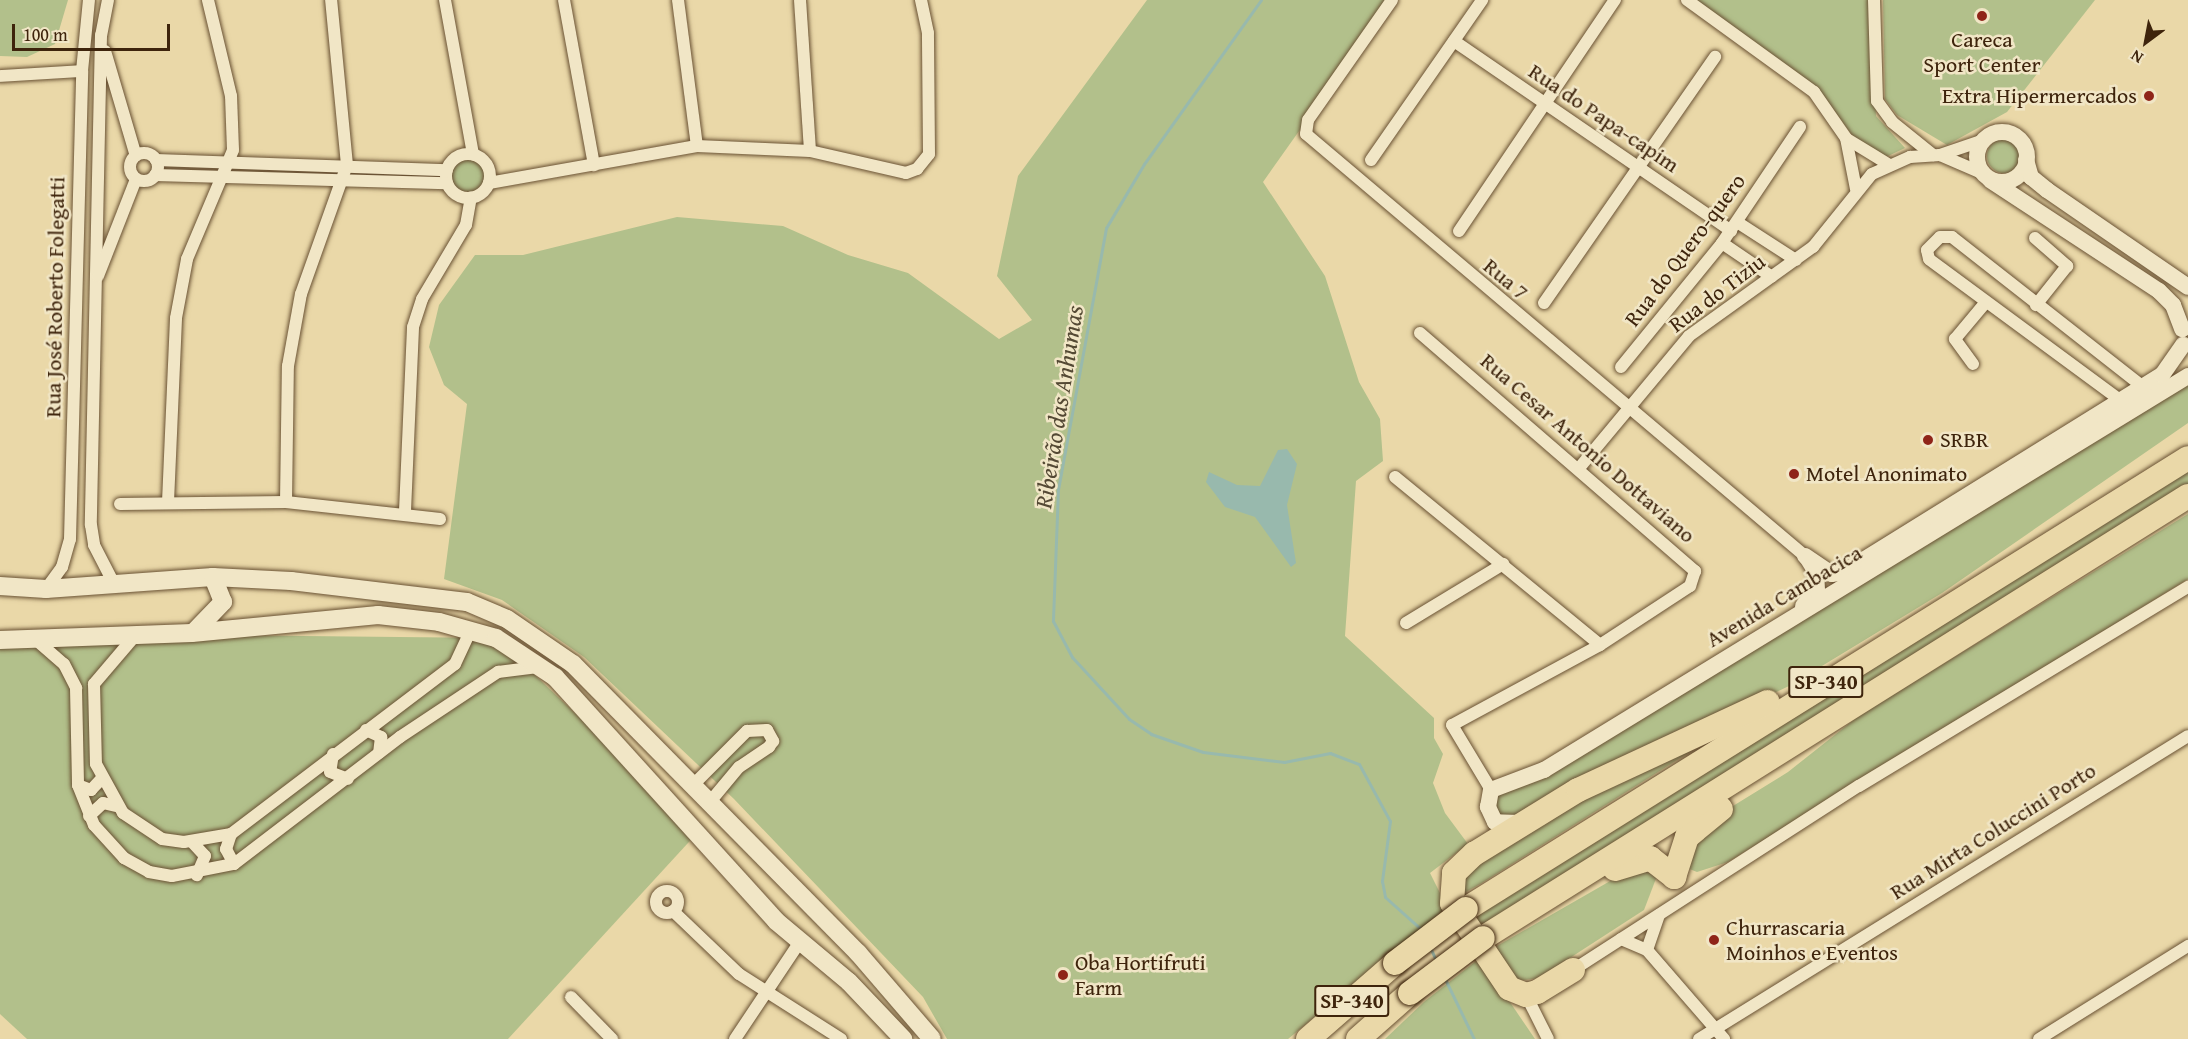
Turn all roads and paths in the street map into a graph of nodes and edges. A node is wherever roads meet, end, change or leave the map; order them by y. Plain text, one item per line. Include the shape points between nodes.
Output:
1 (89, 0) edge
2 (108, 0) edge
3 (208, 0) edge
4 (331, 0) edge
5 (445, 0) edge
6 (564, 0) edge
7 (678, 0) edge
8 (800, 0) edge
9 (921, 0) edge
10 (1392, 0) edge
11 (1482, 0) edge
12 (1615, 0) edge
13 (1687, 0) edge
14 (1874, 0) edge
15 (101, 35) junction
16 (1454, 41) junction
17 (1715, 57) dead end
18 (82, 71) junction
19 (0, 76) edge
20 (1545, 104) junction
21 (1800, 126) dead end
22 (1846, 138) junction
23 (1984, 140) junction
24 (697, 146) junction
25 (810, 151) junction
26 (473, 154) junction
27 (1936, 155) junction
28 (136, 156) junction
29 (156, 160) junction
30 (1371, 160) dead end
31 (2026, 160) junction
32 (228, 163) junction
33 (1888, 164) junction
34 (347, 165) junction
35 (594, 165) junction
36 (1638, 167) junction
37 (447, 170) junction
38 (155, 175) junction
39 (1986, 177) junction
40 (224, 178) junction
41 (136, 179) junction
42 (343, 181) junction
43 (447, 183) junction
44 (489, 183) junction
45 (1856, 189) junction
46 (471, 197) junction
47 (1734, 226) junction
48 (1459, 231) dead end
49 (2035, 238) dead end
50 (1722, 243) junction
51 (1796, 260) junction
52 (1772, 277) junction
53 (2188, 287) edge
54 (94, 288) junction
55 (1986, 302) junction
56 (1544, 303) dead end
57 (2036, 305) junction
58 (1420, 333) dead end
59 (2185, 337) edge
60 (1973, 364) dead end
61 (1621, 368) dead end
62 (2188, 376) edge
63 (2143, 387) junction
64 (2120, 400) junction
65 (1627, 410) junction
66 (2188, 450) edge
67 (2188, 458) edge
68 (1580, 467) junction
69 (1395, 477) dead end
70 (2188, 496) edge
71 (168, 502) junction
72 (286, 502) junction
73 (120, 504) dead end
74 (405, 511) junction
75 (440, 519) dead end
76 (2049, 543) junction
77 (1805, 556) junction
78 (1503, 564) junction
79 (213, 577) junction
80 (113, 582) junction
81 (0, 586) edge
82 (2188, 587) edge
83 (46, 589) junction
84 (1406, 623) dead end
85 (1914, 626) junction
86 (1774, 628) junction
87 (471, 630) junction
88 (192, 633) junction
89 (134, 637) junction
90 (35, 639) junction
91 (0, 640) edge
92 (1600, 645) junction
93 (542, 667) junction
94 (366, 730) junction
95 (2188, 736) edge
96 (379, 753) junction
97 (333, 754) junction
98 (1762, 765) junction
99 (102, 778) junction
100 (348, 779) junction
101 (78, 785) junction
102 (692, 786) junction
103 (1491, 790) junction
104 (1560, 801) junction
105 (709, 802) junction
106 (116, 806) junction
107 (89, 816) junction
108 (231, 834) junction
109 (192, 842) junction
110 (234, 864) junction
111 (1601, 865) junction
112 (197, 875) junction
113 (1678, 888) junction
114 (673, 911) dead end
115 (1660, 911) junction
116 (1621, 939) junction
117 (799, 943) junction
118 (2188, 946) edge
119 (1647, 950) junction
120 (1573, 970) joint
121 (765, 991) junction
122 (1526, 995) junction
123 (571, 997) dead end
124 (878, 1009) junction
125 (1718, 1026) junction
126 (612, 1039) edge
127 (735, 1039) edge
128 (841, 1039) edge
129 (903, 1039) edge
130 (913, 1039) edge
131 (932, 1039) edge
132 (1308, 1039) edge
133 (1358, 1039) edge
134 (1548, 1039) edge
135 (1699, 1039) edge
136 (1724, 1039) edge
137 (2039, 1039) edge

1 - 18 street, Rua José Roberto Folegatti
2 - 15 street
3 - 32 street via 231,96
4 - 34 street
5 - 26 street
6 - 35 street
7 - 24 street
8 - 25 street
9 - 25 street via 928,33 929,154 917,170 906,173
10 - 65 street, Rua 7 via 1308,120 1306,134
11 - 16 street
12 - 20 street
13 - 22 street via 1796,74
14 - 27 street via 1877,101 1892,122
15 - 28 street
15 - 54 street
16 - 20 street, Rua do Papa-capim
16 - 30 street
17 - 36 street
18 - 19 street
18 - 83 street, Rua José Roberto Folegatti via 70,539 62,567
20 - 36 street, Rua do Papa-capim
20 - 48 street
21 - 47 street, Rua do Quero-quero
22 - 33 street
22 - 45 street
23 - 27 street, Rua do Tiziu
23 - 31 street via 2000,132 2012,135 2024,146
23 - 39 street via 1977,156
24 - 25 street
24 - 35 street
26 - 37 street via 462,154
26 - 44 street via 489,171
27 - 33 street, Rua do Tiziu
27 - 39 street
28 - 29 street via 146,153
28 - 41 street via 130,166
29 - 32 street
29 - 38 street
31 - 39 street via 2017,177
31 - 53 street via 2031,177 2047,190
32 - 34 street
32 - 40 street
33 - 45 street, Rua do Tiziu
34 - 37 street
34 - 42 street
35 - 44 street
36 - 47 street, Rua do Papa-capim
36 - 56 street
37 - 43 street
38 - 40 street
38 - 41 street
39 - 59 street via 2159,291 2174,305
40 - 42 street
40 - 71 street via 187,260 176,318
41 - 54 street
42 - 43 street
42 - 72 street via 301,294 288,366
43 - 46 street via 453,191
44 - 46 street
45 - 51 street, Rua do Tiziu via 1813,247
46 - 74 street via 466,225 422,299 413,327
47 - 50 street, Rua do Quero-quero
47 - 51 street, Rua do Papa-capim
49 - 57 street via 2067,263
50 - 52 street
50 - 61 street, Rua do Quero-quero
51 - 52 street, Rua do Tiziu
52 - 65 street, Rua do Tiziu via 1689,336
54 - 80 street via 91,525 94,545
55 - 57 street via 1929,259 1928,250 1940,237 1952,237
55 - 60 street via 1955,339
55 - 64 street
57 - 63 street
58 - 68 street, Rua Cesar Antonio Dottaviano
59 - 63 street, Avenida Cambacica via 2162,375
62 - 86 street, Avenida Cambacica
63 - 64 street, Avenida Cambacica
64 - 77 street, Avenida Cambacica via 1839,574
65 - 68 street, Rua do Tiziu
65 - 77 street, Rua 7
66 - 76 highway
67 - 76 highway, SP-340
68 - 92 street, Rua Cesar Antonio Dottaviano via 1695,571 1690,586
69 - 78 street
70 - 98 highway, SP-340 via 1849,705
71 - 72 street
71 - 73 street
72 - 74 street
74 - 75 street
76 - 85 highway, SP-340
77 - 86 street via 1816,572 1817,590
78 - 84 street
78 - 92 street
79 - 80 main road
79 - 88 main road via 223,602
79 - 102 main road via 425,595 467,602 507,619 573,664
80 - 83 main road
81 - 83 main road
82 - 113 street
85 - 104 highway
85 - 132 highway, SP-340, bridge via 1466,909 1395,963
86 - 103 street, Avenida Cambacica via 1545,770
87 - 88 main road via 348,615
87 - 93 main road
87 - 94 street via 455,664
88 - 89 main road
89 - 90 main road
89 - 99 street via 94,684 96,764
90 - 91 main road
90 - 101 street via 64,664 76,688
92 - 103 street, Rua Cesar Antonio Dottaviano via 1452,725
93 - 96 street via 498,672
93 - 117 main road
94 - 96 street via 381,737
94 - 97 street
95 - 125 street, Rua Mirta Coluccini Porto
96 - 100 street
97 - 100 street via 330,772
97 - 108 street
98 - 111 highway, SP-340
98 - 113 highway via 1749,792 1692,830
99 - 101 street via 91,790
99 - 106 street
100 - 110 street via 296,812
101 - 107 street
102 - 105 main road
102 - 105 street via 747,731 767,730 773,741 769,747 740,767
103 - 104 street via 1490,814 1507,827
104 - 122 highway via 1474,854 1449,883 1452,903 1502,982
105 - 131 main road via 858,953
106 - 107 street via 103,803
106 - 109 street via 162,839
107 - 112 street via 124,858 149,872
108 - 109 street
108 - 110 street via 225,849
109 - 112 street via 205,856
110 - 112 street
111 - 113 highway via 1615,869 1650,858
111 - 133 highway, SP-340, bridge via 1483,938 1410,993
113 - 115 street
114 - 121 street
115 - 116 street
115 - 119 street
116 - 119 street
116 - 120 street
117 - 121 street
117 - 124 main road
118 - 137 street
119 - 125 street
120 - 122 highway via 1551,986
121 - 127 street
121 - 128 street
122 - 134 street
123 - 126 street
124 - 129 main road
124 - 130 main road
125 - 135 street, Rua Mirta Coluccini Porto
125 - 136 street

